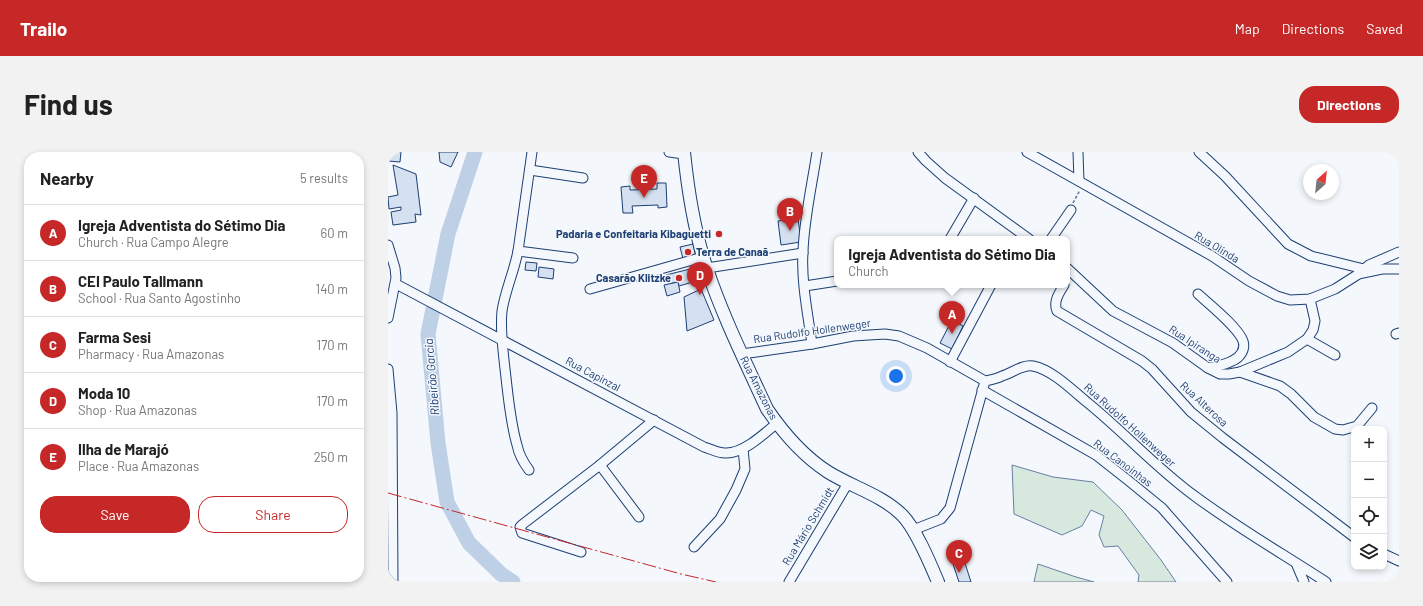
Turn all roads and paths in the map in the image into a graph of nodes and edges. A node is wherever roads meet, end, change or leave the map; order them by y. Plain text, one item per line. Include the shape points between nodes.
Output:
1 (532, 152) edge
2 (669, 152) edge
3 (816, 152) edge
4 (918, 152) edge
5 (1027, 152) edge
6 (1078, 152) edge
7 (1199, 152) edge
8 (684, 153) edge
9 (530, 170) junction
10 (583, 178) dead end
11 (1082, 182) junction
12 (974, 198) junction
13 (1071, 210) joint
14 (952, 236) edge
15 (1018, 236) edge
16 (1053, 236) edge
17 (388, 245) edge
18 (518, 251) junction
19 (1399, 252) edge
20 (802, 253) junction
21 (573, 258) dead end
22 (705, 263) junction
23 (1399, 269) edge
24 (1360, 272) junction
25 (1070, 275) edge
26 (834, 281) edge
27 (396, 284) junction
28 (805, 286) junction
29 (989, 288) edge
30 (1062, 288) edge
31 (590, 289) dead end
32 (1198, 294) dead end
33 (1310, 299) junction
34 (388, 318) edge
35 (502, 339) junction
36 (1308, 339) junction
37 (812, 344) junction
38 (742, 354) junction
39 (1335, 355) dead end
40 (950, 362) junction
41 (1208, 368) junction
42 (388, 369) edge
43 (1240, 372) junction
44 (983, 386) junction
45 (1372, 408) dead end
46 (654, 420) junction
47 (777, 423) junction
48 (743, 449) junction
49 (600, 465) junction
50 (529, 470) dead end
51 (848, 483) junction
52 (639, 517) dead end
53 (913, 530) junction
54 (1351, 535) edge
55 (390, 539) edge
56 (694, 547) dead end
57 (581, 552) dead end
58 (1387, 555) edge
59 (1399, 561) edge
60 (1296, 563) junction
61 (393, 582) edge
62 (789, 582) edge
63 (938, 582) edge
64 (1228, 582) edge
65 (1304, 582) edge
66 (1326, 582) edge

1 - 9 street
2 - 8 street
3 - 20 street
4 - 12 street via 936,171
5 - 11 street, Rua Olinda
6 - 11 street
7 - 24 street via 1288,244 1311,256
8 - 22 main road, Rua Amazonas via 688,196
9 - 10 street
9 - 18 street
11 - 13 path
11 - 33 street, Rua Olinda via 1212,256 1264,290 1290,300
12 - 14 street
12 - 15 street
13 - 16 street
17 - 27 street
18 - 21 street
18 - 35 street via 504,299
19 - 24 street, Rua Olinda via 1369,265
20 - 22 street
20 - 28 street
22 - 31 street
22 - 38 main road, Rua Amazonas
23 - 24 street
24 - 33 street, Rua Olinda via 1335,289
25 - 41 street, Rua Ipiranga via 1113,311 1173,343
26 - 28 street
27 - 34 street
27 - 35 street, Rua Capinzal
28 - 37 street
29 - 40 street
30 - 54 street, Rua Alterosa via 1056,301 1057,312 1152,369 1191,412
32 - 41 street via 1233,328 1243,339 1244,344 1240,356 1233,361
33 - 36 street via 1315,321
35 - 46 street, Rua Capinzal
35 - 50 street via 516,445
36 - 39 street
36 - 43 street, Rua Ipiranga via 1288,352
37 - 38 street, Rua Rudolfo Hollenweger
37 - 40 street, Rua Rudolfo Hollenweger via 853,336 885,334 899,336 927,348
38 - 47 main road, Rua Amazonas via 767,409
40 - 44 street, Rua Rudolfo Hollenweger
41 - 43 street, Rua Ipiranga via 1220,374
42 - 55 street via 392,413
43 - 45 street via 1280,386 1314,417 1335,429 1343,430 1357,426
44 - 53 street via 950,508 941,519
44 - 60 street, Rua Rudolfo Hollenweger via 1021,368 1032,366 1045,370 1110,420 1173,480
44 - 64 street, Rua Canoinhas via 1096,455 1130,481 1162,508
46 - 48 street, Rua Capinzal via 717,452 727,453
46 - 49 street
47 - 48 street, Rua Capinzal
47 - 51 main road, Rua Amazonas via 807,457
48 - 56 street via 745,469 736,490 720,519
49 - 52 street
49 - 57 street via 520,527 522,533
51 - 53 main road, Rua Amazonas via 894,508
51 - 62 street, Rua Mário Schmidt
53 - 63 main road, Rua Amazonas
55 - 61 street
58 - 59 street
60 - 65 street
60 - 66 street, Rua Rudolfo Hollenweger

